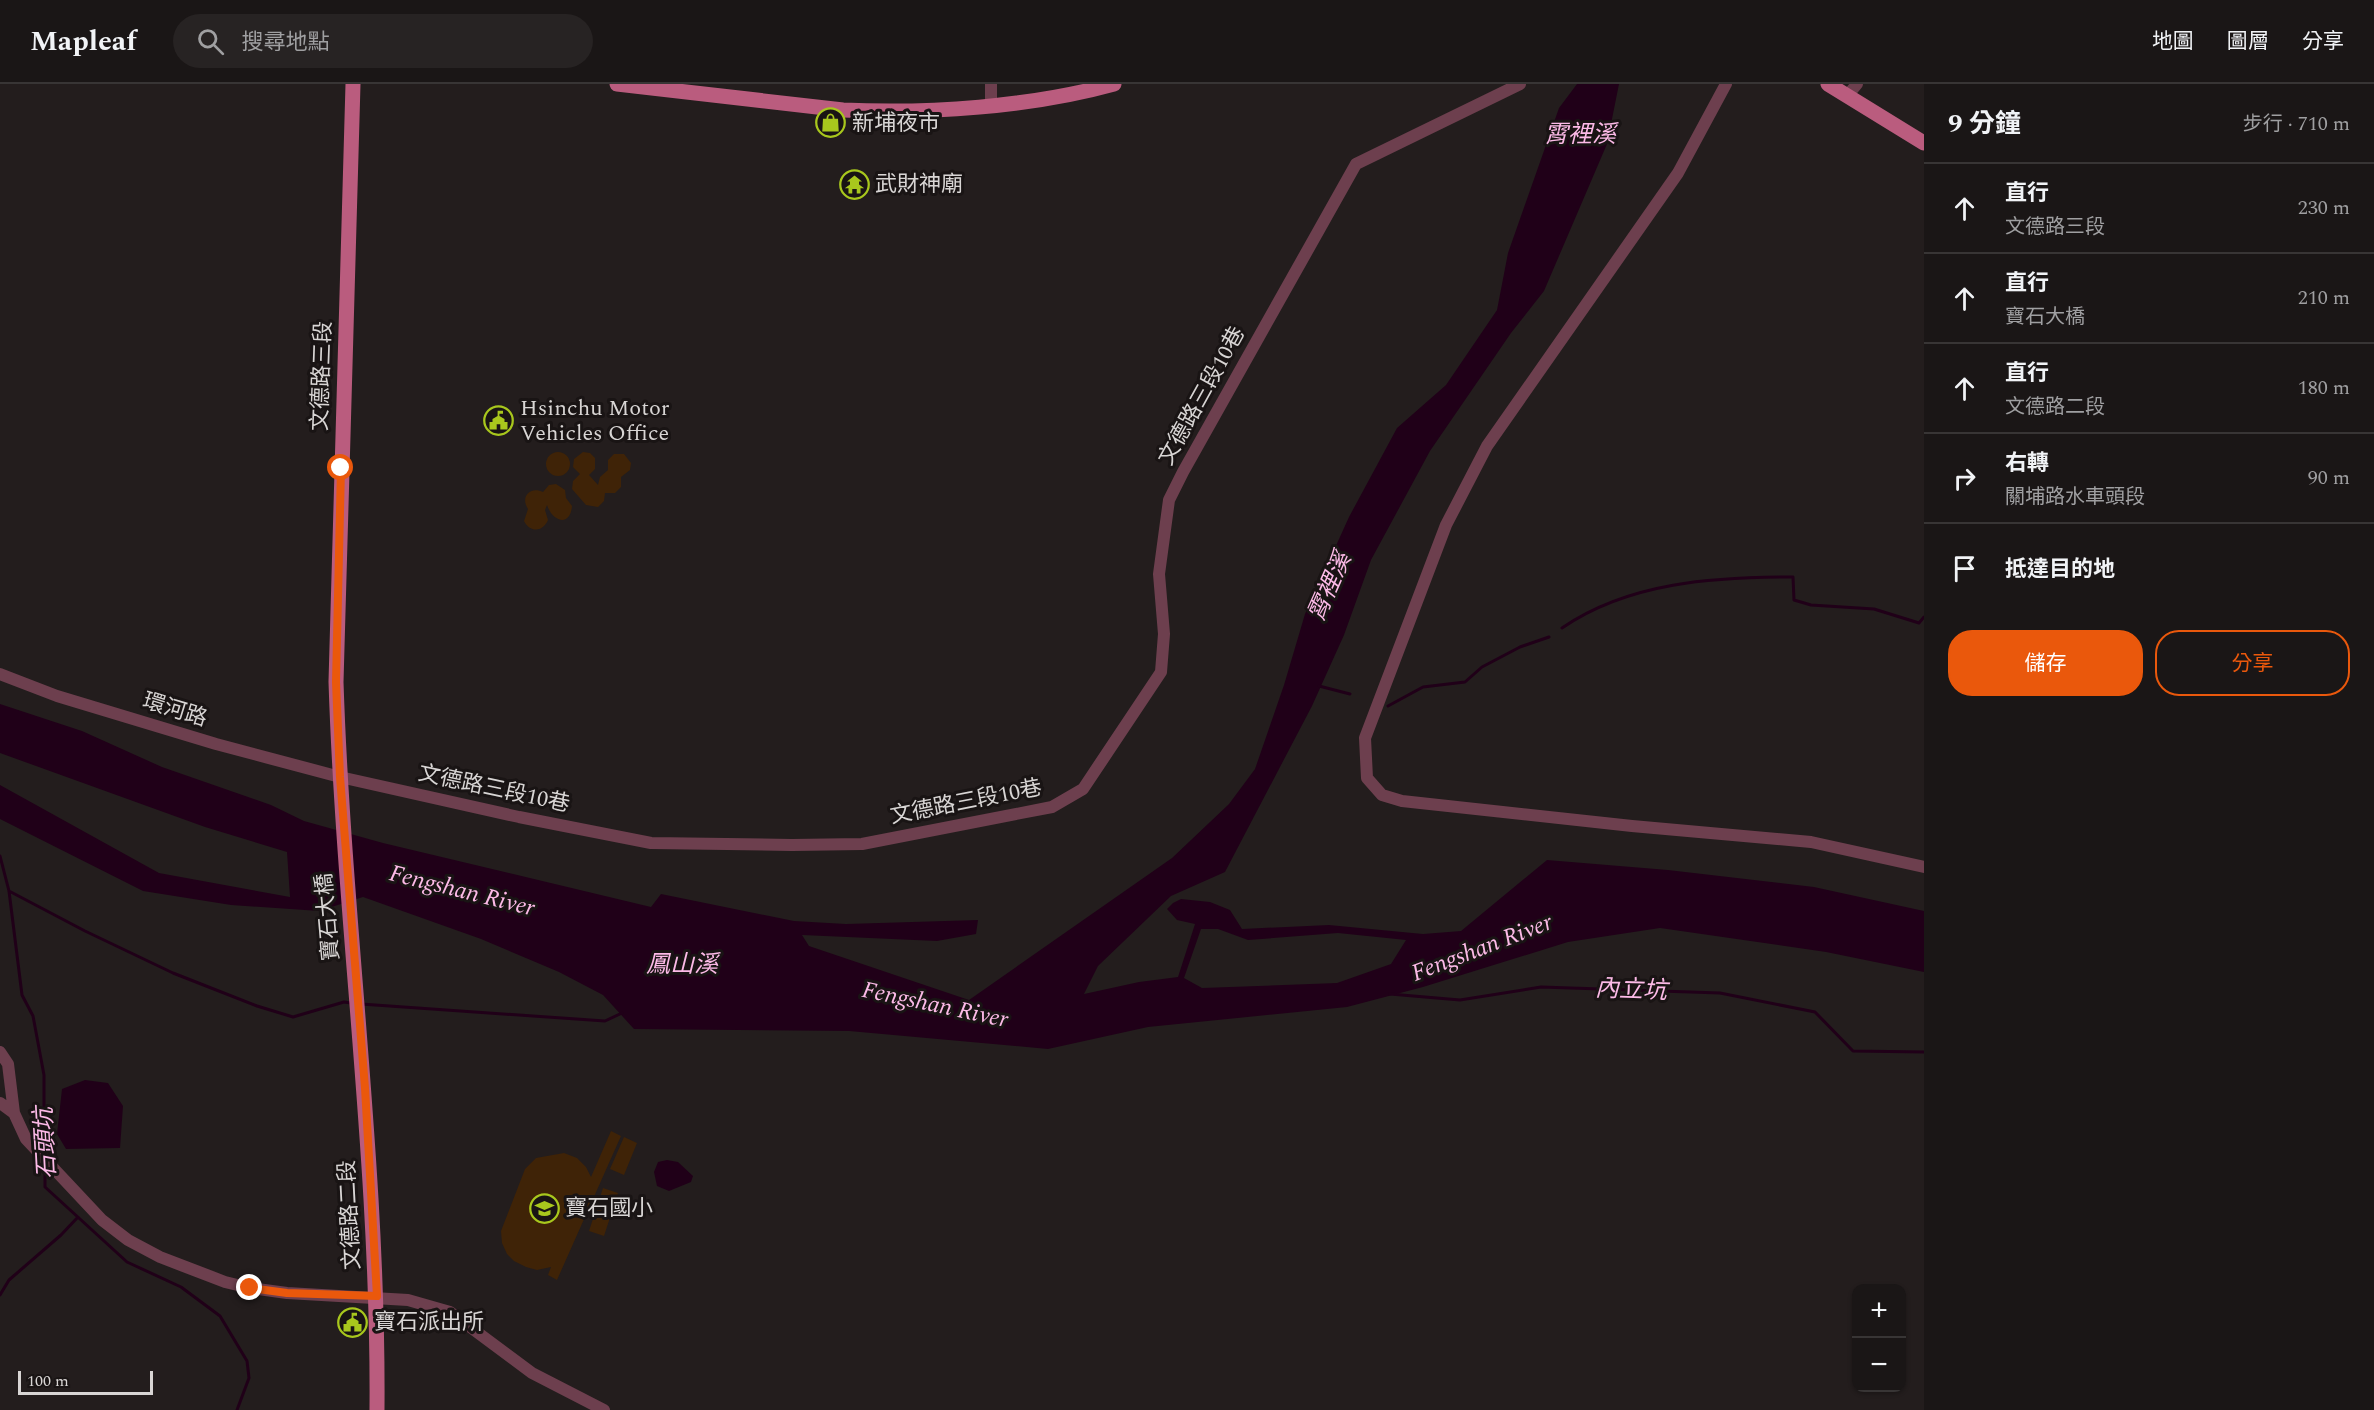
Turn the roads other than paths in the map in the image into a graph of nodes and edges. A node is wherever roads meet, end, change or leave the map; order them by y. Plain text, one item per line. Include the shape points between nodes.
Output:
1 (353, 84) edge
2 (617, 84) edge
3 (991, 84) edge
4 (1114, 84) edge
5 (1520, 84) edge
6 (1726, 84) edge
7 (1828, 84) edge
8 (688, 88) edge
9 (1852, 90) edge
10 (991, 105) junction
11 (1924, 143) edge
12 (0, 674) edge
13 (340, 777) junction
14 (1924, 867) edge
15 (0, 1052) edge
16 (362, 1054) joint
17 (0, 1103) edge
18 (14, 1113) junction
19 (377, 1296) junction
20 (377, 1410) edge
21 (604, 1410) edge

1 - 13 main road, 文德路三段 via 337,672
2 - 8 main road
3 - 10 street
4 - 10 main road
5 - 13 street, 文德路三段10巷 via 1356,164 1169,500 1159,574 1164,634 1161,672 1083,789 1052,807 862,844 663,844
6 - 14 street via 1678,173 1492,437 1446,525 1365,738 1367,778 1382,795 1402,801 1811,842
7 - 9 main road
8 - 10 main road via 867,111
9 - 11 main road
12 - 13 street, 環河路 via 57,696
13 - 16 main road, 寶石大橋
15 - 18 street via 8,1064
16 - 19 main road, 文德路二段
17 - 18 street
18 - 19 street via 26,1139 102,1220 160,1257 225,1282 267,1291
19 - 20 main road, 文德路二段
19 - 21 street via 450,1312 532,1373

